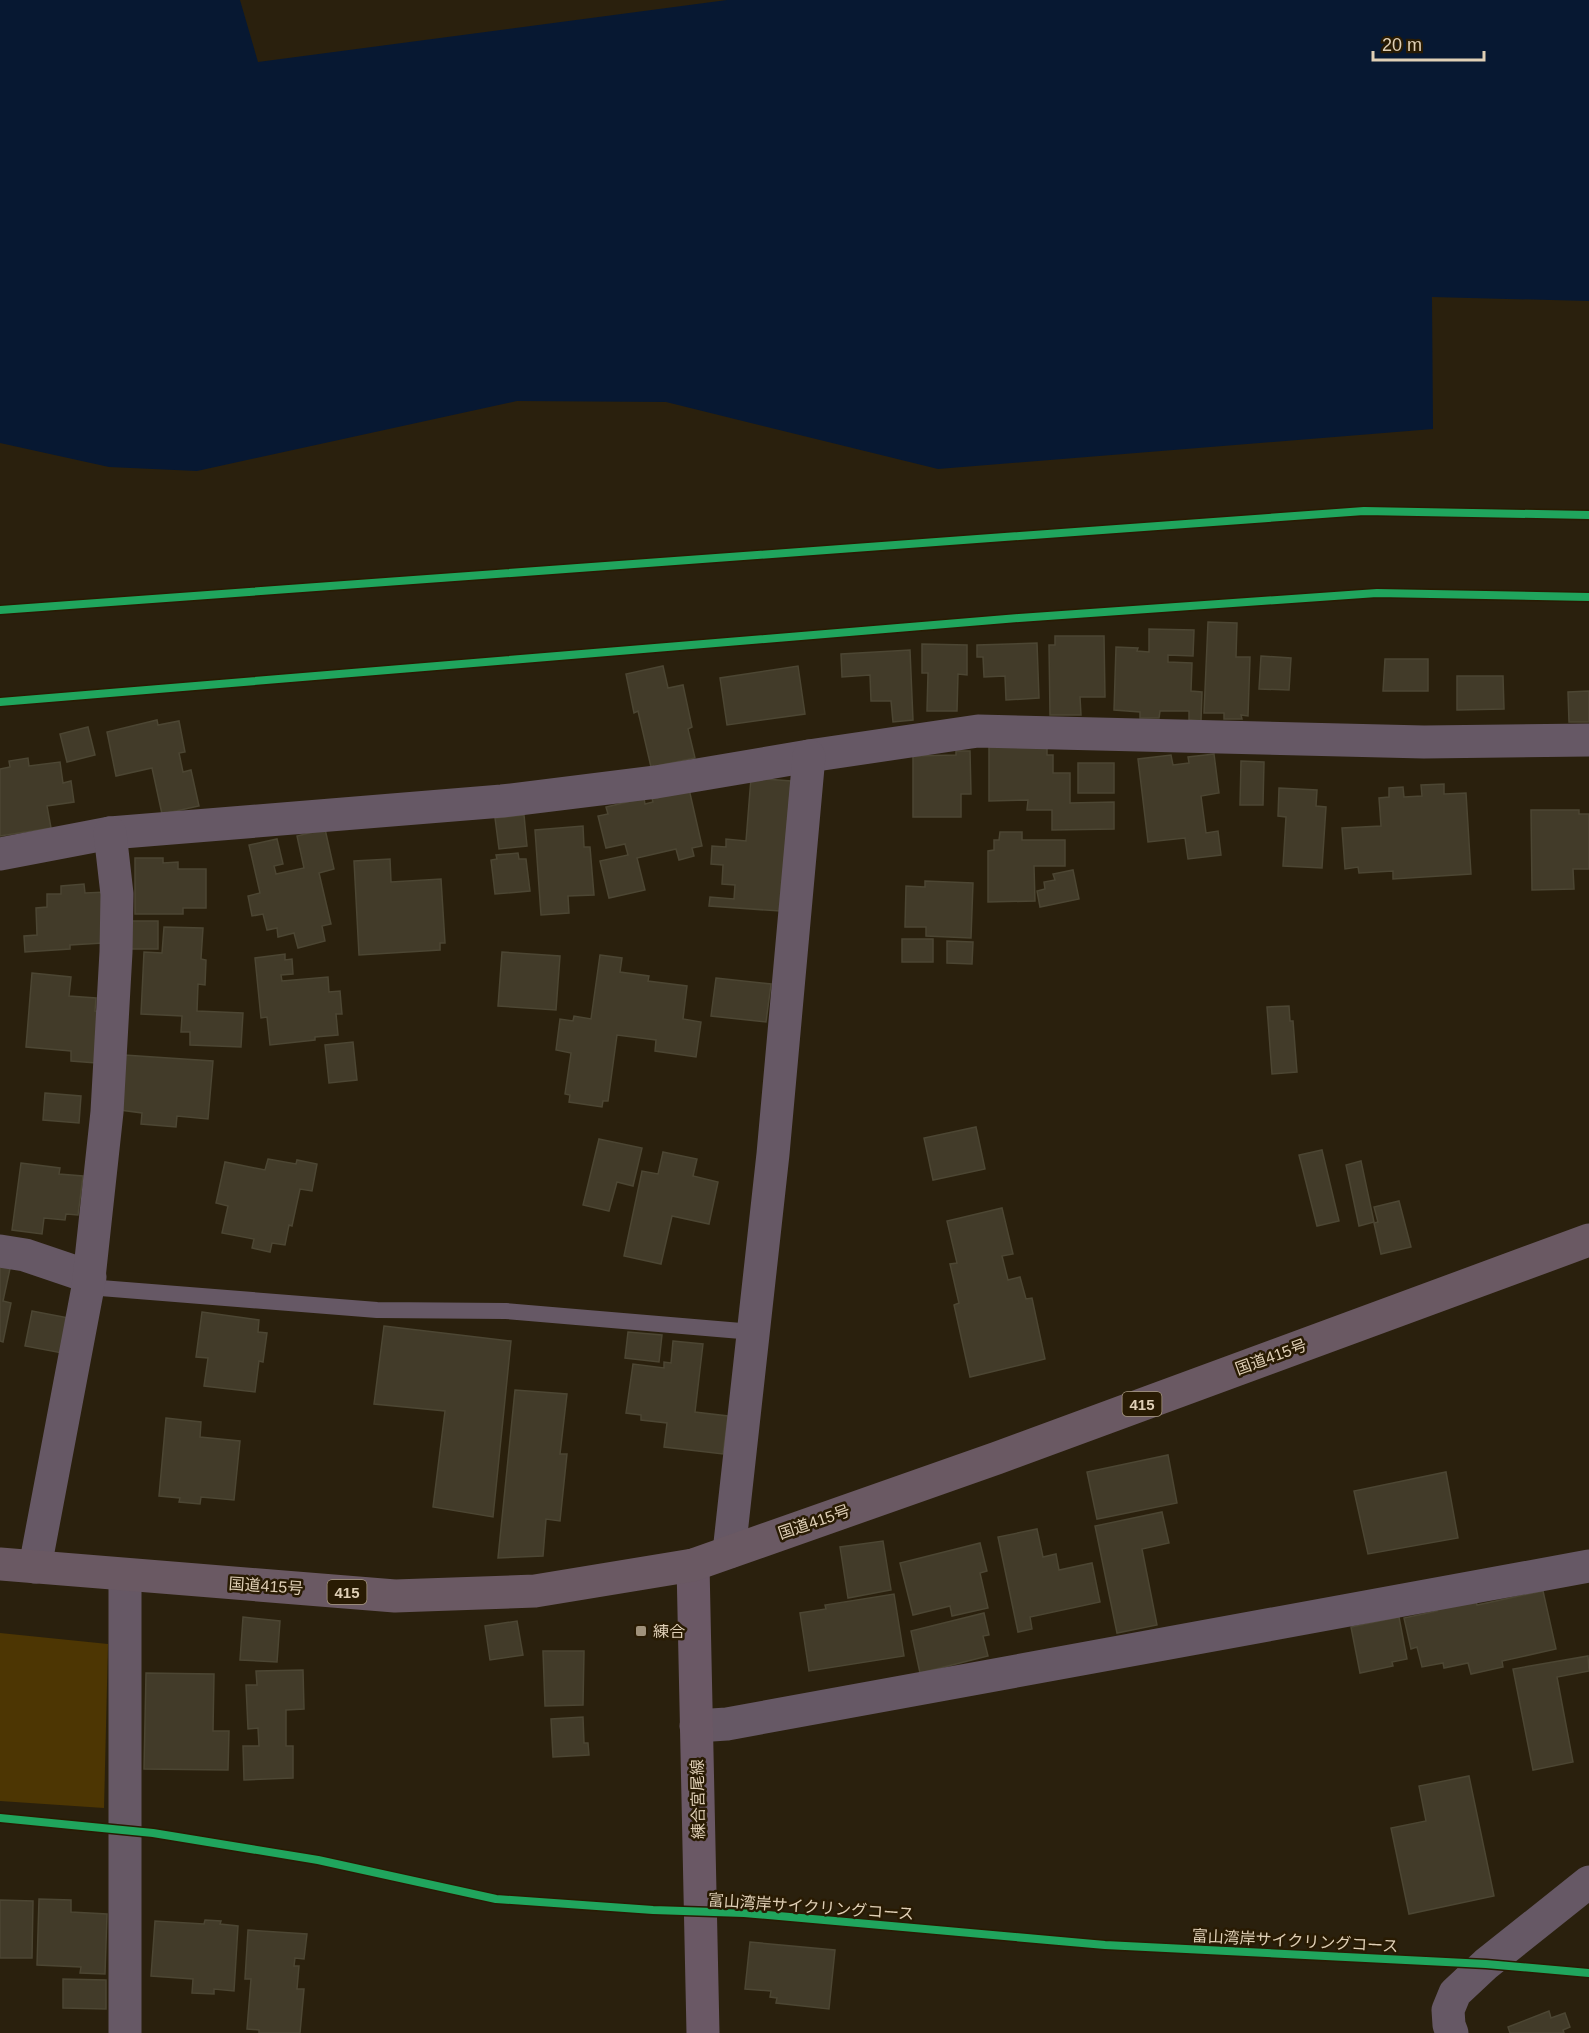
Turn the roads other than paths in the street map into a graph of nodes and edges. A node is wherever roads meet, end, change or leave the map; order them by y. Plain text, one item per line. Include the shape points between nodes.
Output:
1 (1589, 740) edge
2 (809, 756) junction
3 (110, 833) junction
4 (0, 854) edge
5 (1589, 1240) edge
6 (0, 1251) edge
7 (89, 1282) junction
8 (753, 1332) junction
9 (729, 1552) junction
10 (0, 1564) edge
11 (693, 1565) junction
12 (1589, 1566) edge
13 (35, 1567) junction
14 (125, 1575) junction
15 (696, 1726) junction
16 (1589, 1882) edge
17 (125, 2033) edge
18 (704, 2033) edge
19 (1452, 2033) edge

1 - 2 street via 1424,742 978,731
2 - 3 street via 656,782 502,801
2 - 8 street
3 - 4 street
3 - 7 street via 117,894 116,952 107,1112
5 - 9 highway, 国道415号 / 415 via 1008,1454
6 - 7 street via 25,1255
7 - 8 lane via 377,1310 506,1311
7 - 13 street
8 - 9 street
9 - 11 highway, 国道415号 / 415
10 - 13 highway, 国道415号 / 415
11 - 14 highway, 国道415号 / 415 via 535,1591 395,1596
11 - 15 main road, 練合宮尾線
12 - 15 street via 739,1722
13 - 14 highway, 国道415号 / 415
14 - 17 street
15 - 18 main road, 練合宮尾線
16 - 19 street via 1455,1993 1448,2010

